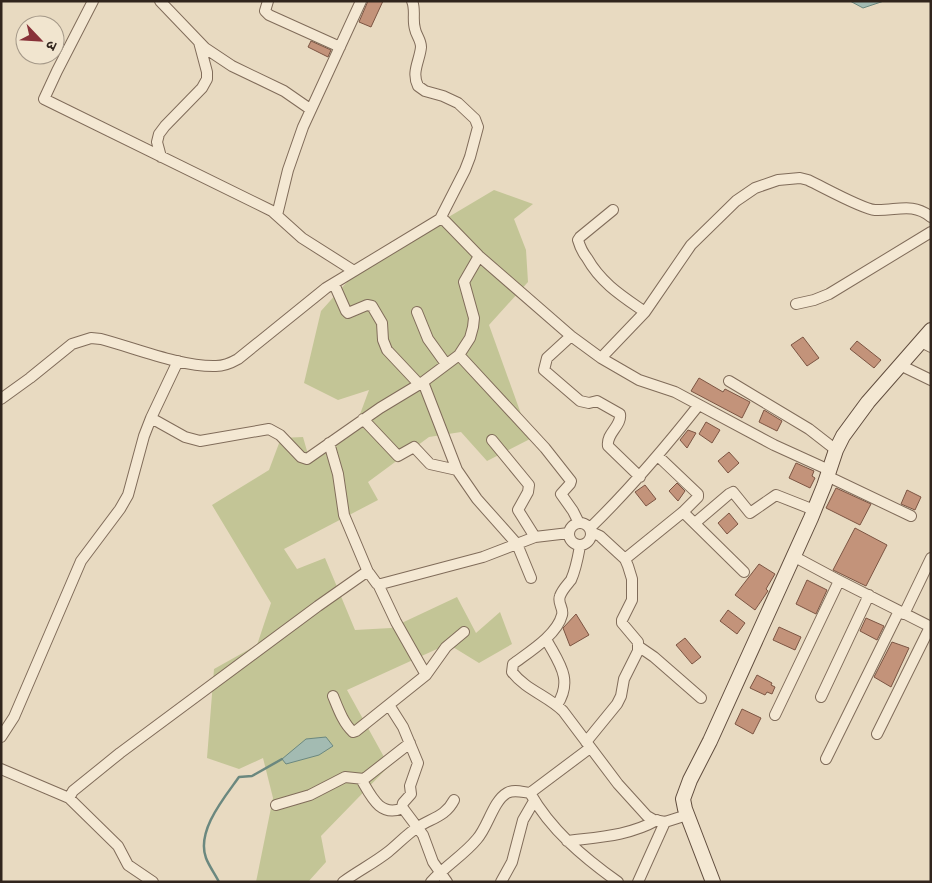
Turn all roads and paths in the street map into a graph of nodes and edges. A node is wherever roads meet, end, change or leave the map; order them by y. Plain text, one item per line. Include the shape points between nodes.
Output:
1 (93, 1) edge
2 (160, 1) edge
3 (268, 1) edge
4 (361, 1) edge
5 (412, 1) edge
6 (198, 41) junction
7 (340, 47) junction
8 (310, 109) junction
9 (161, 158) junction
10 (613, 210) dead end
11 (277, 215) junction
12 (931, 217) edge
13 (440, 219) junction
14 (931, 232) edge
15 (479, 256) junction
16 (354, 270) junction
17 (334, 284) junction
18 (796, 304) dead end
19 (417, 312) dead end
20 (645, 312) junction
21 (931, 330) edge
22 (571, 336) junction
23 (926, 344) edge
24 (459, 355) junction
25 (601, 358) junction
26 (178, 361) junction
27 (446, 364) junction
28 (900, 365) junction
29 (931, 380) edge
30 (729, 381) dead end
31 (421, 383) junction
32 (1, 399) edge
33 (698, 406) junction
34 (151, 418) junction
35 (363, 419) junction
36 (492, 440) dead end
37 (329, 443) junction
38 (836, 450) junction
39 (658, 456) junction
40 (457, 470) junction
41 (828, 473) junction
42 (640, 476) junction
43 (814, 510) junction
44 (683, 512) junction
45 (911, 516) dead end
46 (579, 523) junction
47 (695, 523) junction
48 (591, 530) junction
49 (569, 533) junction
50 (535, 537) junction
51 (517, 544) junction
52 (580, 546) junction
53 (793, 556) junction
54 (931, 558) edge
55 (625, 559) junction
56 (368, 572) junction
57 (744, 572) dead end
58 (531, 578) dead end
59 (839, 581) junction
60 (378, 584) junction
61 (868, 596) junction
62 (902, 612) junction
63 (930, 627) edge
64 (464, 632) dead end
65 (546, 639) junction
66 (638, 646) junction
67 (426, 675) junction
68 (333, 696) dead end
69 (820, 697) dead end
70 (701, 698) dead end
71 (389, 705) junction
72 (558, 706) junction
73 (775, 715) dead end
74 (876, 734) dead end
75 (1, 737) edge
76 (410, 743) junction
77 (588, 745) junction
78 (826, 759) dead end
79 (1, 769) edge
80 (361, 780) junction
81 (532, 797) junction
82 (69, 798) junction
83 (454, 800) dead end
84 (276, 805) dead end
85 (403, 808) junction
86 (687, 815) junction
87 (661, 821) junction
88 (418, 827) junction
89 (567, 841) junction
90 (440, 872) junction
91 (153, 882) edge
92 (343, 882) edge
93 (431, 882) edge
94 (447, 882) edge
95 (502, 882) edge
96 (618, 882) edge
97 (638, 882) edge
98 (712, 882) edge

1 - 9 street via 43,99
2 - 6 street
3 - 7 street via 265,11 269,15
4 - 7 street
5 - 13 street via 415,30 421,46 415,75 418,86 458,103 478,126 473,148
6 - 8 street via 232,66 284,91
6 - 9 street via 207,79 159,134 157,142
7 - 8 street
8 - 11 street via 288,170
9 - 11 street
10 - 20 street via 578,240 601,280
11 - 16 street via 302,238
12 - 20 street via 912,208 872,210 800,178 770,183 744,194 706,229 679,260
13 - 15 street
13 - 16 street
14 - 18 street via 829,294
15 - 22 street
15 - 24 street via 464,282 474,327
16 - 17 street
17 - 26 street via 229,364 216,366
17 - 31 street via 346,312 372,306 382,324 387,350
19 - 27 street via 428,340
20 - 25 street
21 - 23 street
22 - 25 street
22 - 42 street via 546,358 544,370 580,401 597,401 620,414 620,421 608,438 608,446
23 - 28 street
24 - 27 street
24 - 46 street via 571,481 561,494
25 - 33 street via 639,380 675,392
26 - 32 street via 91,338 72,344
26 - 34 street
27 - 31 street
28 - 29 street
28 - 38 street
30 - 38 street via 809,429
31 - 35 street
31 - 40 street
33 - 39 street
33 - 41 street
34 - 37 street via 178,434 200,441 269,429 280,435 304,459
34 - 75 street via 128,495 81,561 14,717
35 - 37 street
35 - 40 street via 398,456 414,446 430,464
36 - 50 street via 529,485 518,510
37 - 56 street via 346,521
38 - 41 street
39 - 42 street
39 - 44 street via 698,494 697,500
40 - 51 street via 477,499
41 - 43 street
41 - 45 street
42 - 48 street
43 - 47 street via 776,495 750,513 733,492
43 - 53 street
44 - 47 street
44 - 55 street
46 - 48 street
46 - 49 street
47 - 57 street
48 - 52 street via 590,538
48 - 55 street
49 - 50 street
49 - 52 street via 571,541
50 - 51 street
51 - 58 street
51 - 60 street via 448,568
52 - 65 street via 575,570 560,596 561,618
53 - 59 street
53 - 86 street via 686,789 683,798
54 - 62 street
55 - 66 street via 632,579 632,595 622,620
56 - 60 street
56 - 82 street via 120,752
59 - 61 street
59 - 73 street
60 - 67 street
61 - 62 street
61 - 69 street
62 - 63 street
62 - 78 street
63 - 74 street
64 - 67 street via 446,647
65 - 72 street via 566,687
65 - 72 street via 513,664 512,672 523,684
66 - 70 street
66 - 77 street via 616,704
67 - 71 street
68 - 71 street via 353,732
71 - 76 street
72 - 77 street
76 - 80 street
76 - 85 street via 418,764 411,794
77 - 81 street
77 - 87 street via 640,809
79 - 82 street
80 - 84 street via 345,778 310,795
80 - 85 street via 380,806 391,811
81 - 89 street
81 - 90 street via 518,790 508,792 477,839
81 - 95 street via 512,862
82 - 91 street via 118,846 128,865
83 - 88 street via 439,817
85 - 88 street
86 - 87 street
86 - 98 street
87 - 89 street via 636,830
87 - 97 street
88 - 90 street
88 - 92 street via 389,852
89 - 96 street
90 - 93 street
90 - 94 street

